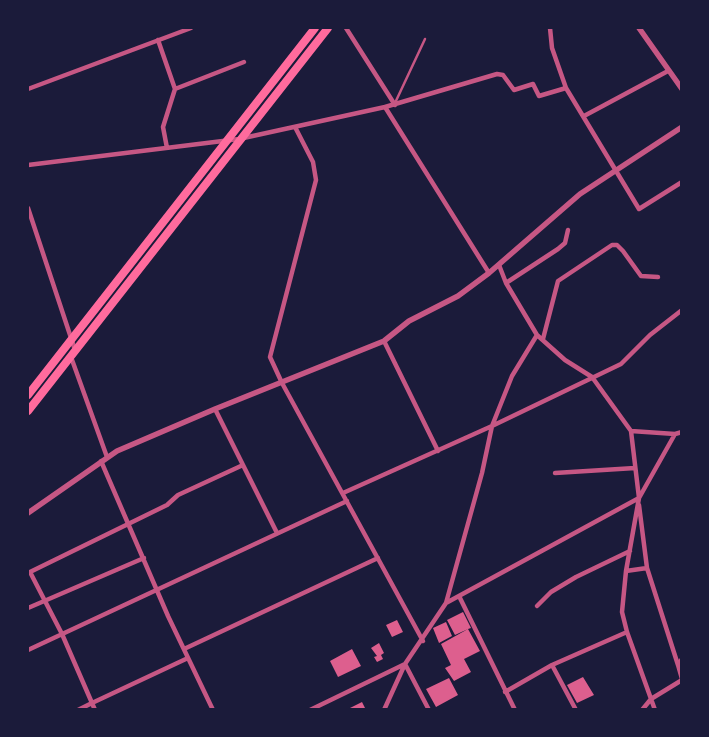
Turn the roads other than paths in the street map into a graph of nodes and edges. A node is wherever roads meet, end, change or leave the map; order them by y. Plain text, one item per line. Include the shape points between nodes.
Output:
1 (191, 28) edge
2 (315, 28) edge
3 (328, 28) edge
4 (346, 28) edge
5 (550, 28) edge
6 (639, 28) edge
7 (426, 39) dead end
8 (158, 40) junction
9 (244, 62) dead end
10 (668, 71) junction
11 (566, 88) junction
12 (28, 89) edge
13 (175, 89) junction
14 (682, 89) edge
15 (395, 106) junction
16 (385, 107) junction
17 (584, 116) junction
18 (295, 127) junction
19 (682, 127) edge
20 (238, 139) junction
21 (227, 140) junction
22 (167, 148) junction
23 (28, 165) edge
24 (616, 169) junction
25 (682, 182) edge
26 (28, 208) edge
27 (568, 230) dead end
28 (499, 265) junction
29 (490, 273) junction
30 (658, 277) dead end
31 (506, 283) junction
32 (682, 310) edge
33 (537, 335) junction
34 (71, 338) junction
35 (543, 339) junction
36 (384, 341) junction
37 (73, 353) junction
38 (592, 377) junction
39 (282, 383) junction
40 (28, 396) edge
41 (215, 409) junction
42 (28, 410) edge
43 (492, 426) junction
44 (631, 431) junction
45 (682, 432) edge
46 (675, 434) junction
47 (438, 451) junction
48 (104, 459) junction
49 (243, 465) junction
50 (635, 468) junction
51 (555, 473) dead end
52 (343, 493) junction
53 (638, 498) junction
54 (347, 501) junction
55 (28, 513) edge
56 (129, 524) junction
57 (277, 533) junction
58 (630, 551) junction
59 (144, 558) junction
60 (378, 558) junction
61 (648, 568) junction
62 (626, 571) junction
63 (157, 589) junction
64 (460, 598) junction
65 (43, 601) junction
66 (446, 603) junction
67 (537, 606) dead end
68 (28, 608) edge
69 (627, 632) junction
70 (62, 634) junction
71 (423, 640) junction
72 (184, 649) junction
73 (28, 650) edge
74 (188, 658) junction
75 (682, 659) edge
76 (405, 664) junction
77 (552, 665) junction
78 (678, 665) junction
79 (682, 680) edge
80 (505, 692) junction
81 (651, 699) junction
82 (92, 703) junction
83 (78, 710) edge
84 (95, 710) edge
85 (213, 710) edge
86 (310, 710) edge
87 (384, 710) edge
88 (429, 710) edge
89 (515, 710) edge
90 (576, 710) edge
91 (642, 710) edge
92 (655, 710) edge

1 - 8 street
2 - 21 main road
3 - 20 main road
4 - 15 street
5 - 11 street via 552,48
6 - 10 street
7 - 15 lane
8 - 12 street
8 - 13 street
9 - 13 street
10 - 14 street
10 - 17 street
11 - 15 street via 539,96 533,84 514,90 503,75 497,74
11 - 17 street
13 - 22 street via 163,127
15 - 16 street
16 - 18 street
16 - 29 street
17 - 24 street
18 - 20 street
18 - 39 street via 313,162 316,180 270,357
19 - 24 street
20 - 21 street
20 - 37 main road
21 - 22 street
21 - 34 main road
22 - 23 street
24 - 25 street via 640,209
24 - 28 street via 580,194
26 - 34 street
27 - 31 street via 565,243 558,249
28 - 29 street
28 - 31 street
29 - 36 street via 458,296 409,321
30 - 35 street via 641,276 623,251 612,245 558,281
31 - 33 street
32 - 38 street via 621,364
33 - 35 street
33 - 43 street via 512,376
34 - 37 street
34 - 40 main road
35 - 38 street via 565,360
36 - 39 street
36 - 47 street
37 - 42 main road
37 - 48 street
38 - 43 street
38 - 44 street
39 - 41 street
39 - 52 street
41 - 48 street
41 - 49 street
43 - 47 street
43 - 66 street
44 - 46 street
44 - 50 street
45 - 46 street
46 - 53 street
47 - 52 street
48 - 55 street
48 - 56 street
49 - 56 street via 178,495 167,505
49 - 57 street
50 - 51 street
50 - 53 street
52 - 54 street
53 - 58 street
53 - 61 street
53 - 64 street
54 - 57 street
54 - 60 street
56 - 59 street
56 - 65 street via 30,572
57 - 63 street
58 - 62 street
58 - 67 street via 576,577 551,592
59 - 63 street
59 - 65 street
60 - 71 street
60 - 72 street
61 - 62 street
61 - 78 street
62 - 69 street via 622,612
63 - 70 street
63 - 72 street
64 - 66 street
64 - 80 street
65 - 68 street
65 - 70 street
66 - 71 street
69 - 77 street
69 - 81 street
70 - 73 street
70 - 82 street
71 - 76 street
72 - 74 street
74 - 82 street
74 - 85 street
75 - 78 street
76 - 86 street
76 - 87 street
76 - 88 street
77 - 80 street
77 - 90 street
78 - 79 street
79 - 81 street
80 - 89 street
81 - 91 street
81 - 92 street
82 - 83 street
82 - 84 street

